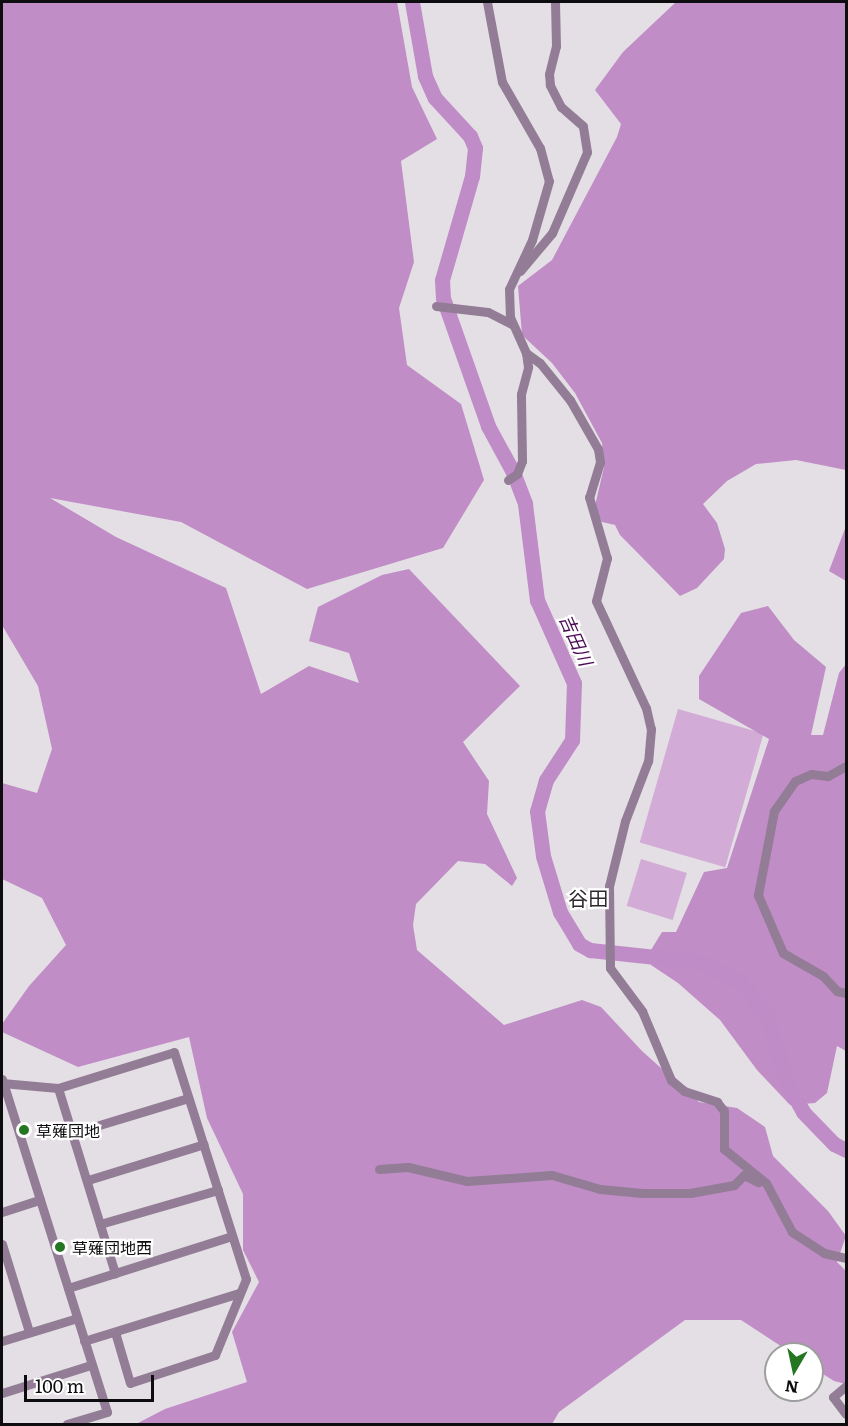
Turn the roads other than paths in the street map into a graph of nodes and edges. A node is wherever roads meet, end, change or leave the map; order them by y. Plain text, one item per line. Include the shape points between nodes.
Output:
1 (487, 2) edge
2 (555, 2) edge
3 (517, 274) junction
4 (436, 306) dead end
5 (513, 325) junction
6 (526, 353) junction
7 (508, 480) dead end
8 (846, 766) edge
9 (846, 993) edge
10 (2, 1080) edge
11 (58, 1088) junction
12 (188, 1098) junction
13 (73, 1133) junction
14 (204, 1144) junction
15 (379, 1169) dead end
16 (88, 1180) junction
17 (766, 1183) junction
18 (218, 1190) junction
19 (40, 1200) junction
20 (2, 1212) edge
21 (100, 1224) junction
22 (232, 1236) junction
23 (2, 1244) edge
24 (846, 1258) edge
25 (115, 1273) junction
26 (68, 1288) junction
27 (239, 1293) junction
28 (77, 1318) junction
29 (28, 1332) junction
30 (115, 1332) junction
31 (2, 1341) edge
32 (84, 1341) junction
33 (91, 1365) junction
34 (846, 1386) edge
35 (2, 1393) edge
36 (846, 1414) edge
37 (67, 1425) edge

1 - 3 street via 502,82 545,161 549,181 532,240
2 - 3 street via 556,46 550,85 561,106 583,126 586,152 552,233
3 - 5 street via 508,297
4 - 5 street via 488,312
5 - 6 street
6 - 7 street via 528,367 521,394 522,461 517,474
6 - 17 street via 540,363 570,400 598,449 600,462 589,497 607,558 596,601 650,721 651,749 625,821 609,886 612,973 642,1011 671,1080 684,1091 717,1101 725,1118 724,1149
8 - 9 street via 828,776 812,774 795,781 774,811 758,895 783,953 823,976 837,991
10 - 11 street
10 - 19 street
11 - 12 street via 174,1052
11 - 13 street
12 - 13 street
12 - 14 street
13 - 16 street
14 - 16 street
14 - 18 street
15 - 17 street via 408,1167 467,1181 552,1175 600,1189 642,1193 690,1193 734,1185 744,1175
16 - 21 street
17 - 24 street via 792,1232 824,1253
18 - 21 street
18 - 22 street
19 - 20 street
19 - 26 street
21 - 25 street
22 - 25 street
22 - 27 street via 246,1279
23 - 29 street
25 - 26 street
26 - 28 street
27 - 30 street
27 - 30 street via 215,1355 130,1383
28 - 29 street
28 - 32 street
29 - 31 street
30 - 32 street
32 - 33 street
33 - 35 street
33 - 37 street via 107,1412
34 - 36 street via 833,1397

